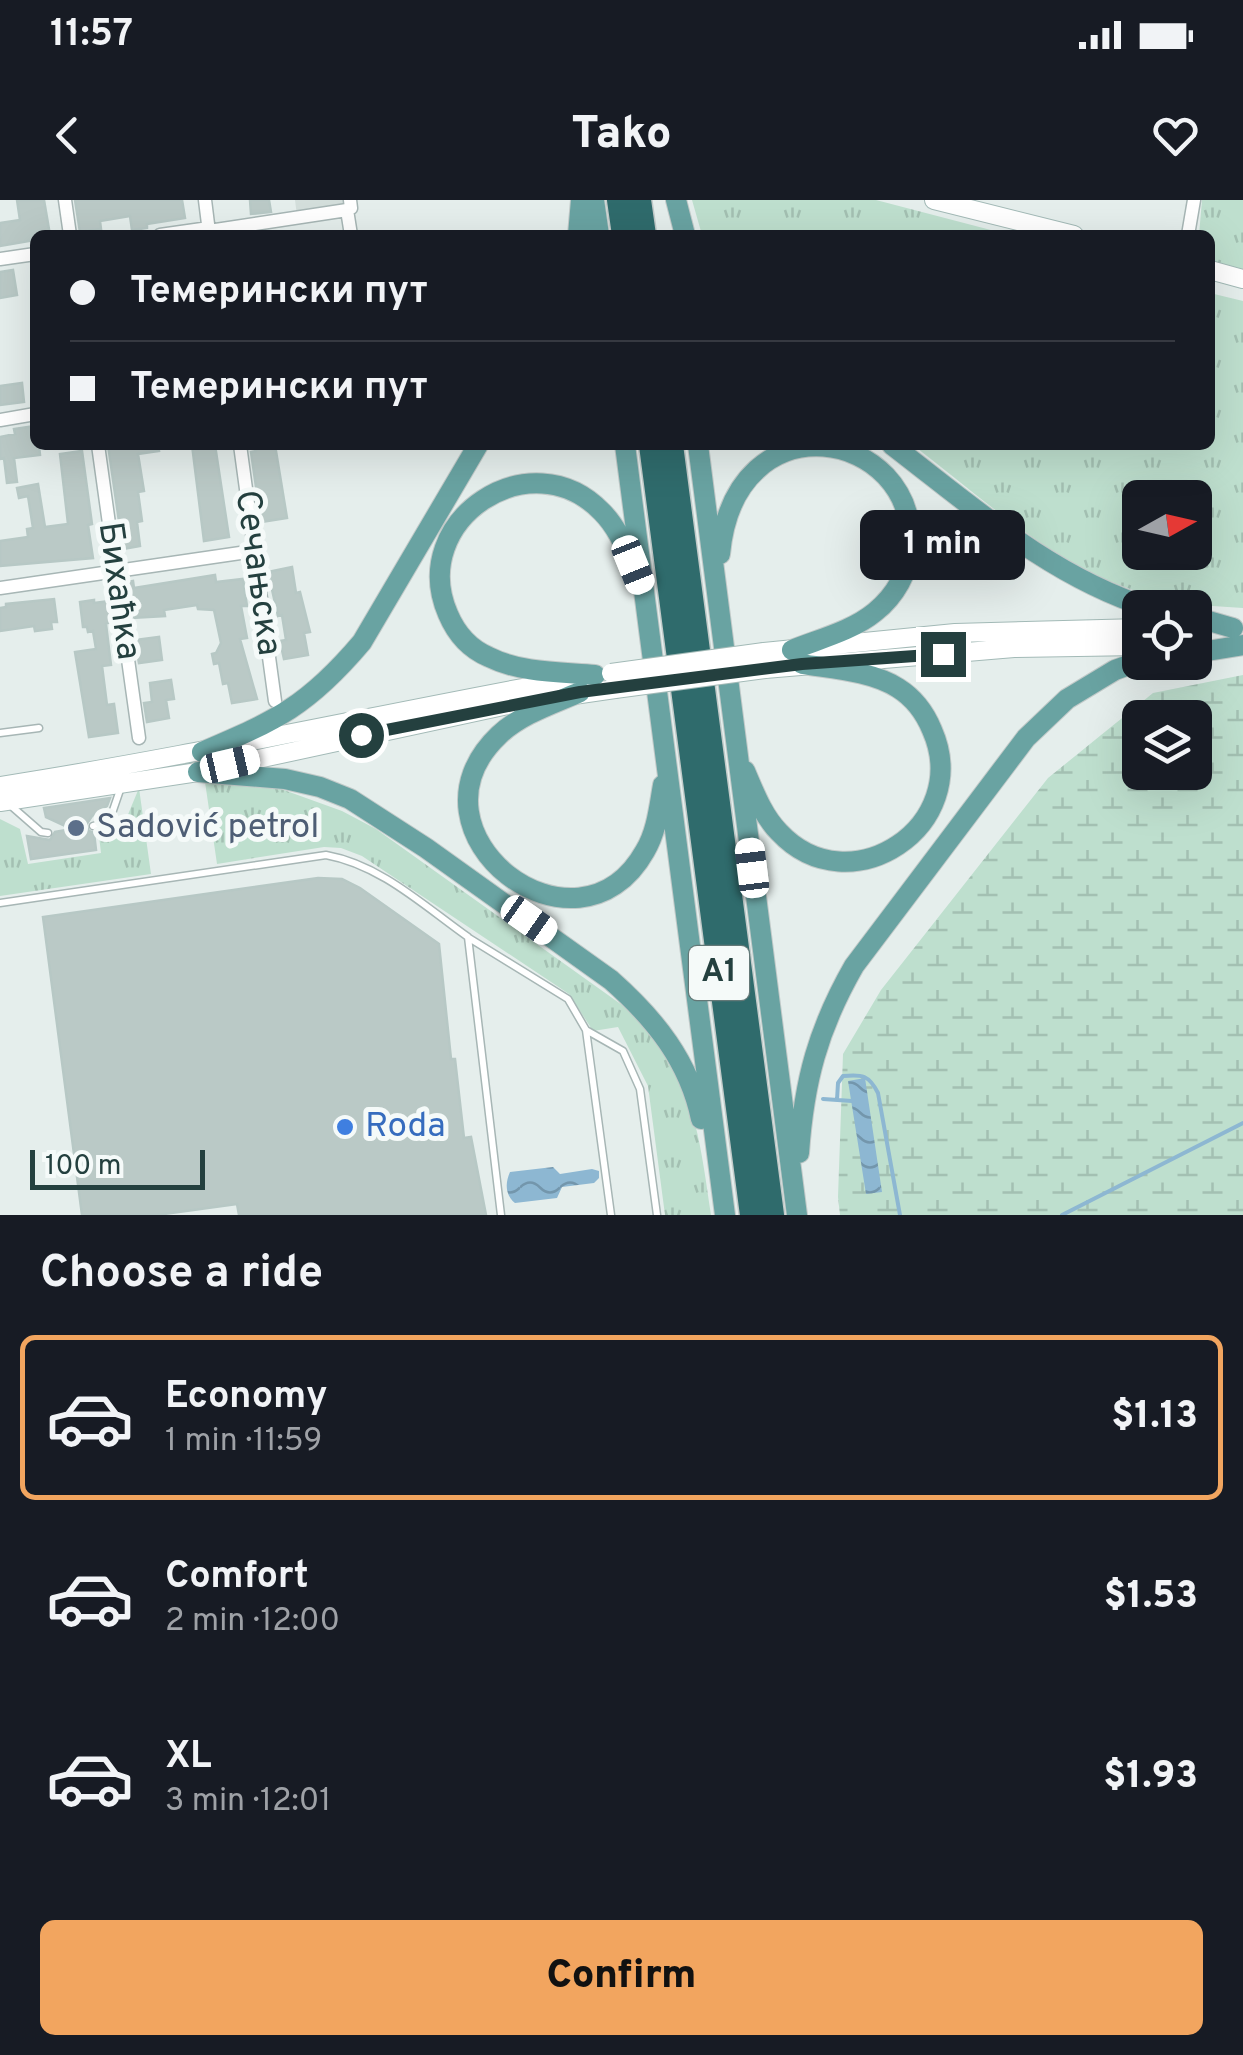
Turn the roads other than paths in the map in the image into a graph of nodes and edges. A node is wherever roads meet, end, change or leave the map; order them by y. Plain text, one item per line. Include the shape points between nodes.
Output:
1 (64, 200) edge
2 (205, 200) edge
3 (582, 200) edge
4 (594, 200) edge
5 (618, 200) edge
6 (640, 200) edge
7 (666, 200) edge
8 (676, 200) edge
9 (934, 200) edge
10 (1194, 200) edge
11 (349, 205) edge
12 (69, 230) edge
13 (209, 230) edge
14 (214, 230) edge
15 (351, 230) edge
16 (579, 230) edge
17 (597, 230) edge
18 (622, 230) edge
19 (643, 230) edge
20 (669, 230) edge
21 (684, 230) edge
22 (1054, 230) edge
23 (1189, 230) edge
24 (30, 255) edge
25 (0, 259) edge
26 (1215, 271) edge
27 (1243, 279) edge
28 (30, 415) edge
29 (0, 420) edge
30 (99, 450) edge
31 (241, 450) edge
32 (475, 450) edge
33 (626, 450) edge
34 (651, 450) edge
35 (673, 450) edge
36 (699, 450) edge
37 (791, 450) edge
38 (840, 450) edge
39 (899, 450) edge
40 (254, 551) junction
41 (114, 572) junction
42 (0, 588) edge
43 (643, 590) junction
44 (717, 590) junction
45 (1122, 598) edge
46 (1212, 625) edge
47 (1122, 628) edge
48 (1212, 631) edge
49 (1240, 637) edge
50 (1212, 642) edge
51 (1122, 646) edge
52 (1212, 647) edge
53 (797, 657) junction
54 (1122, 667) edge
55 (607, 679) junction
56 (580, 692) junction
57 (275, 701) dead end
58 (39, 728) dead end
59 (0, 733) edge
60 (140, 738) dead end
61 (737, 751) junction
62 (200, 762) junction
63 (666, 766) junction
64 (121, 784) junction
65 (1, 796) edge
66 (93, 826) dead end
67 (48, 833) dead end
68 (0, 903) edge
69 (468, 937) junction
70 (586, 1030) junction
71 (720, 1182) junction
72 (796, 1208) edge
73 (502, 1215) edge
74 (610, 1215) edge
75 (657, 1215) edge
76 (725, 1215) edge
77 (751, 1215) edge
78 (774, 1215) edge

1 - 12 street
2 - 13 street
3 - 16 main road
4 - 17 main road
5 - 18 highway
6 - 19 highway
7 - 20 main road
8 - 21 main road
9 - 22 main road
10 - 23 street
11 - 14 street
11 - 15 street
24 - 25 street
26 - 27 main road
28 - 29 street
30 - 41 street, Бихаћка
31 - 40 street, Сечањска
32 - 62 main road via 343,665 292,710
33 - 43 main road
34 - 77 highway, A1
35 - 78 highway, A1
36 - 44 main road
37 - 44 main road via 762,464 730,505
38 - 53 main road via 874,467 894,487 908,520 910,554 893,594 871,616
39 - 45 main road via 1050,563
40 - 41 street
40 - 57 street, Сечањска
41 - 42 street
41 - 60 street, Бихаћка
43 - 55 main road via 609,519 566,488 535,482 478,503 456,526 444,554 446,610 481,653 512,666
43 - 63 main road
44 - 61 main road
46 - 49 main road
47 - 53 main road via 955,633
48 - 49 main road
49 - 50 main road
49 - 52 main road
51 - 53 main road
53 - 55 main road, bridge
53 - 61 main road via 885,681 918,706 940,758 937,792 922,823 902,843 871,858 815,856 769,820
54 - 72 main road via 1067,698 1026,738 854,966 830,1007 808,1075
55 - 56 main road
55 - 62 main road via 353,719
56 - 62 main road
56 - 63 main road via 506,729 478,764 471,820 483,851 502,873 527,889 559,897 592,893 622,878 651,839
58 - 59 lane
61 - 72 main road
62 - 64 main road
62 - 65 main road
62 - 71 main road via 350,799 611,980 678,1056
63 - 71 main road
64 - 65 main road
64 - 66 lane via 110,822
65 - 67 lane
68 - 69 lane via 326,855 373,870
69 - 70 lane via 568,999
69 - 73 lane
70 - 74 lane
70 - 75 lane via 623,1051 640,1088
71 - 76 main road

